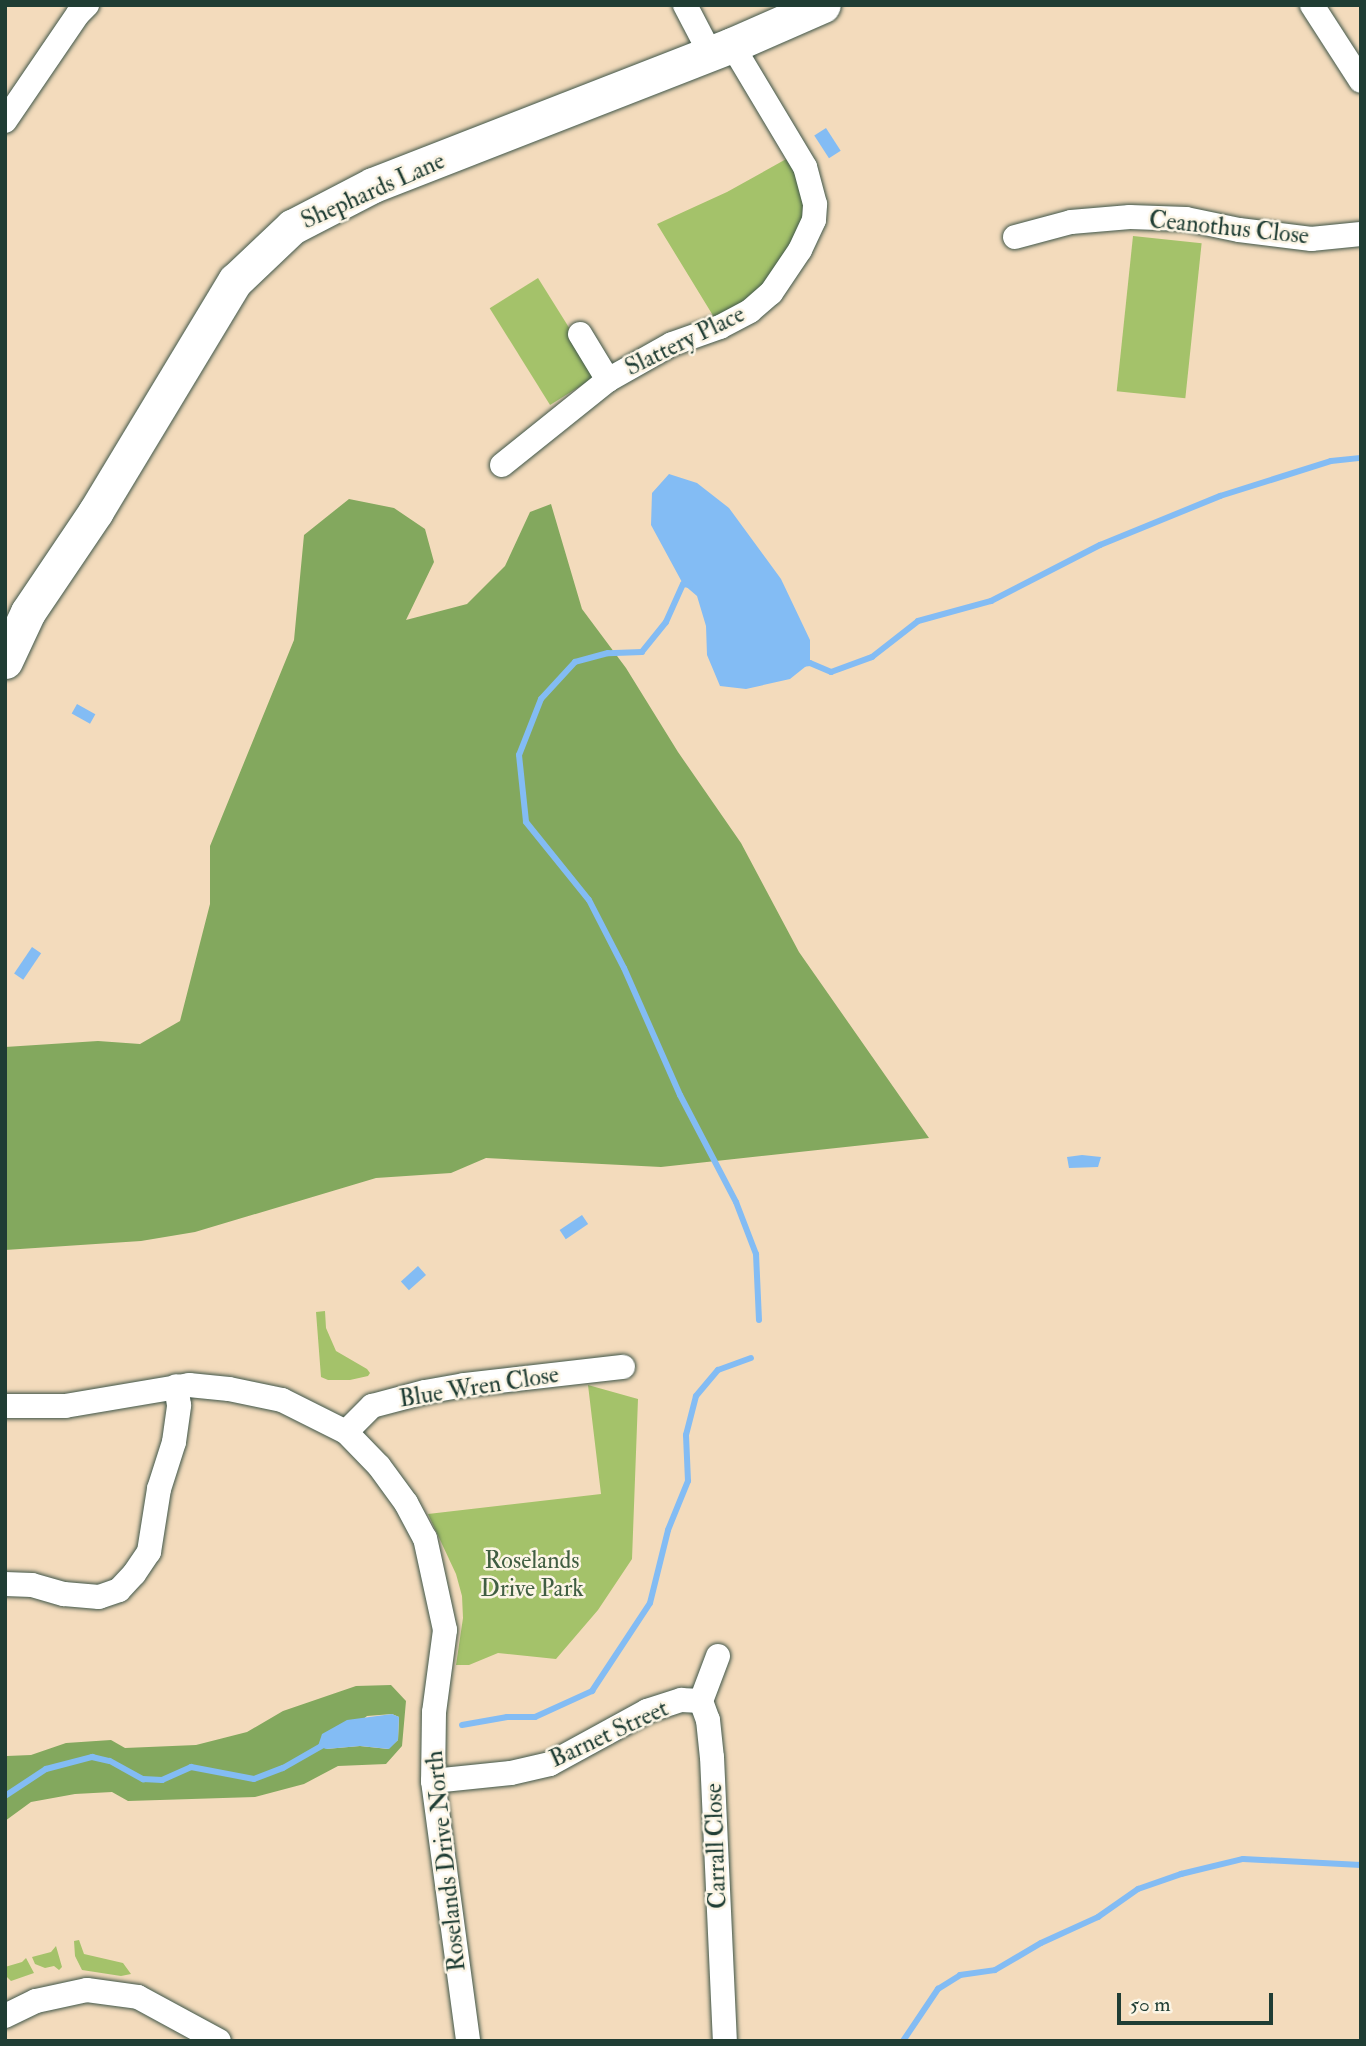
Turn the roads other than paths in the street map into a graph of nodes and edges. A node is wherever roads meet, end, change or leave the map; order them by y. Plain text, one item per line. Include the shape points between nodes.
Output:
1 (88, 5) edge
2 (685, 5) edge
3 (823, 5) edge
4 (1312, 5) edge
5 (721, 49) junction
6 (1361, 81) edge
7 (5, 121) edge
8 (1361, 234) edge
9 (1015, 237) dead end
10 (580, 334) dead end
11 (608, 380) junction
12 (502, 465) dead end
13 (5, 661) edge
14 (623, 1367) dead end
15 (176, 1386) junction
16 (5, 1406) edge
17 (346, 1432) junction
18 (5, 1584) edge
19 (718, 1656) dead end
20 (701, 1701) junction
21 (433, 1781) junction
22 (5, 2016) edge
23 (219, 2041) edge
24 (468, 2041) edge
25 (725, 2041) edge

1 - 7 street
2 - 5 street, Slattery Place
3 - 5 street, Shephards Lane
4 - 6 street
5 - 11 street, Slattery Place via 805,167 815,204 814,220 786,274 750,311 672,345
5 - 13 street, Shephards Lane via 373,185 292,227 235,281 96,511 28,612
8 - 9 street, Ceanothus Close via 1311,239 1186,219 1130,217 1071,222
10 - 11 street, Slattery Place
11 - 12 street, Slattery Place
14 - 17 street, Blue Wren Close via 414,1395 372,1406
15 - 16 street, Roselands Drive North via 65,1406
15 - 17 street, Roselands Drive North via 229,1389 282,1400
15 - 18 street via 179,1405 174,1442 159,1489 149,1552 134,1574 118,1590 99,1597
17 - 21 street, Roselands Drive North via 379,1466 425,1538 445,1630 434,1712
19 - 20 street
20 - 21 street, Barnet Street via 681,1700 647,1711 550,1764
20 - 25 street, Carrall Close via 712,1757
21 - 24 street, Roselands Drive North
22 - 23 street via 36,2001 87,1990 138,1997

